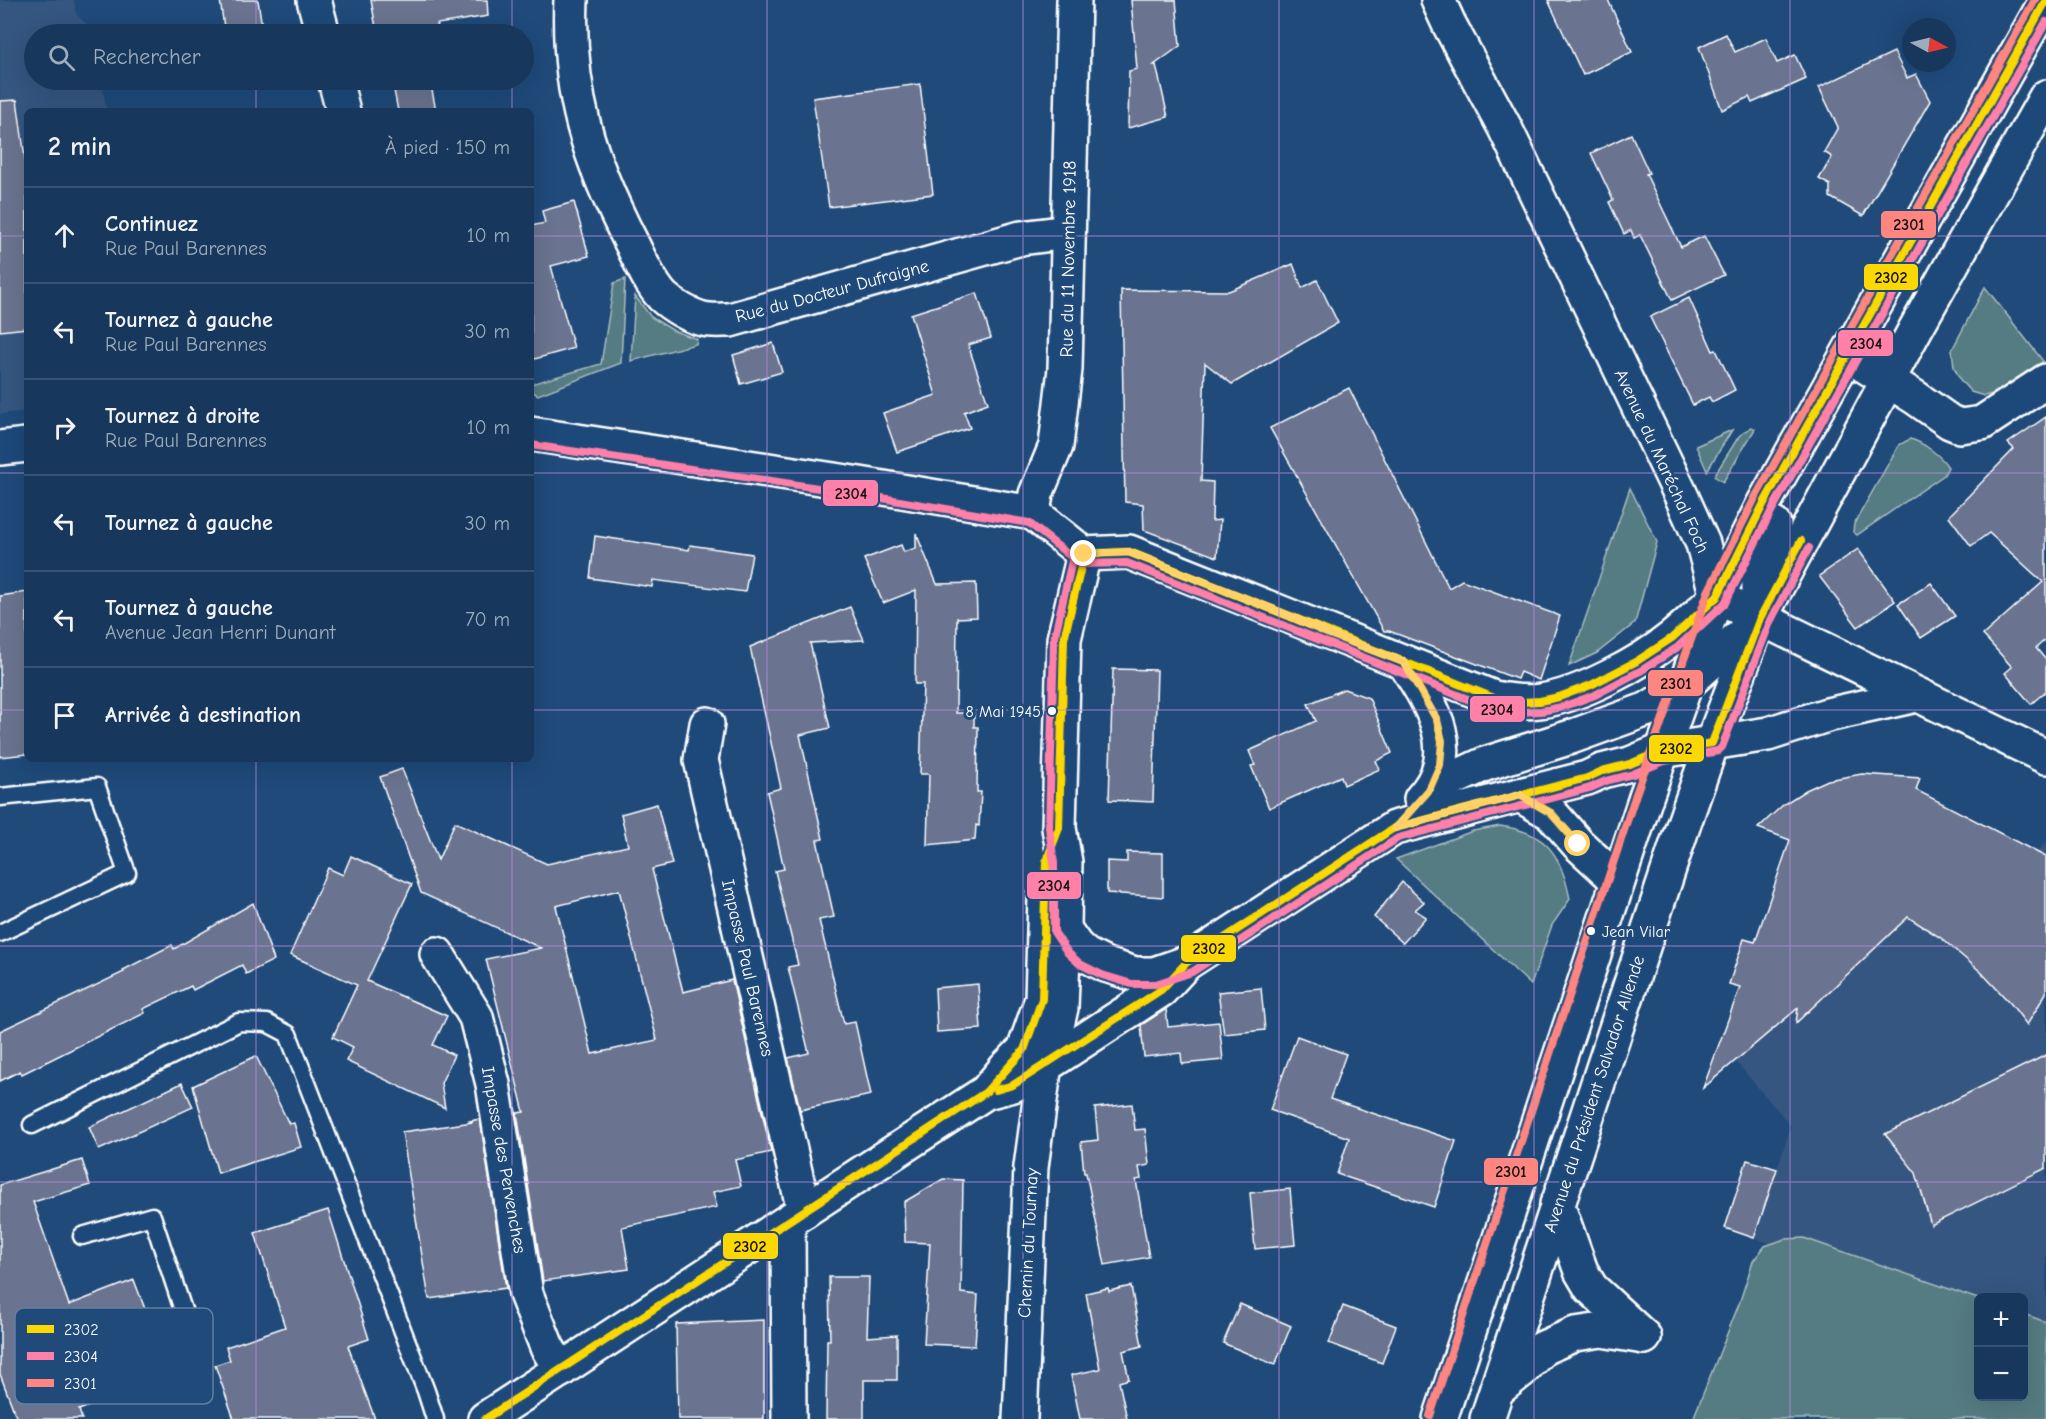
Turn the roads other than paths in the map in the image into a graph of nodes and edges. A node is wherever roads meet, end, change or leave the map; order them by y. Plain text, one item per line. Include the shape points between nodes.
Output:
1 (314, 0) edge
2 (572, 0) edge
3 (1074, 0) edge
4 (2046, 1) edge
5 (1443, 2) edge
6 (320, 24) edge
7 (2046, 46) edge
8 (338, 90) edge
9 (2046, 97) edge
10 (342, 108) edge
11 (1068, 232) junction
12 (1867, 367) junction
13 (2046, 381) edge
14 (534, 434) edge
15 (24, 445) edge
16 (0, 448) edge
17 (1033, 513) junction
18 (1084, 554) junction
19 (1717, 597) junction
20 (1760, 618) junction
21 (1404, 662) junction
22 (1684, 686) junction
23 (1917, 695) junction
24 (707, 724) dead end
25 (1712, 743) junction
26 (1661, 751) junction
27 (2046, 757) edge
28 (1429, 790) junction
29 (1520, 795) junction
30 (0, 797) edge
31 (1059, 828) junction
32 (1395, 828) junction
33 (1618, 881) junction
34 (1064, 929) junction
35 (0, 933) edge
36 (437, 954) dead end
37 (1186, 963) junction
38 (1043, 1067) junction
39 (986, 1092) junction
40 (32, 1125) dead end
41 (1557, 1204) junction
42 (796, 1217) junction
43 (82, 1236) dead end
44 (182, 1308) edge
45 (561, 1370) junction
46 (1492, 1405) edge
47 (491, 1417) edge
48 (435, 1419) edge
49 (789, 1419) edge
50 (1020, 1419) edge
51 (1440, 1419) edge

1 - 6 street
2 - 11 street, Rue du Docteur Dufraigne via 574,85 587,141 608,197 646,272 663,296 703,320 730,320 1021,238
3 - 11 street, Rue du 11 Novembre 1918
4 - 12 street
5 - 19 street, Avenue du Maréchal Foch via 1703,544
7 - 12 street
8 - 10 street
9 - 12 street
11 - 17 street, Rue du 11 Novembre 1918 via 1060,422
12 - 13 street via 1960,426 1982,423
12 - 19 street via 1764,503
12 - 20 street via 1758,557
14 - 17 street
15 - 16 street
17 - 18 street
18 - 21 street via 1129,552
18 - 31 street via 1064,639
19 - 20 street
19 - 21 street via 1672,638 1637,661 1591,685 1540,701 1494,698
19 - 22 street
20 - 22 street
20 - 23 street
20 - 25 street, Avenue du Président Salvador Allende
21 - 28 street via 1437,720 1442,741 1440,765
22 - 26 street
22 - 28 street via 1648,710 1485,764
23 - 25 street via 1827,715 1768,734
23 - 27 street
24 - 42 street, Impasse Paul Barennes via 701,760
25 - 26 street
25 - 41 street, Avenue du Président Salvador Allende
26 - 29 street via 1587,778
26 - 33 street
28 - 32 street
29 - 32 street
29 - 33 street via 1551,813
30 - 35 lane via 97,787 127,873
31 - 34 street, Chemin du Tournay via 1065,862
31 - 39 street via 1046,862 1042,999 1024,1050
32 - 37 street
33 - 51 street
34 - 37 street via 1086,955 1135,974 1154,974
34 - 38 street, Chemin du Tournay via 1061,1008
36 - 45 street, Impasse des Pervenches via 476,1017 493,1084 526,1294 547,1347
37 - 38 street via 1161,990
38 - 39 street via 1013,1085
38 - 50 street, Chemin du Tournay via 1031,1167
39 - 42 street
40 - 48 lane via 239,1022 267,1023 288,1034
41 - 46 street, Avenue du Président Salvador Allende
41 - 46 street via 1591,1288 1644,1337 1602,1330 1575,1334 1543,1348
42 - 45 street
42 - 49 street, Impasse Paul Barennes
43 - 44 lane via 152,1216
45 - 47 street

